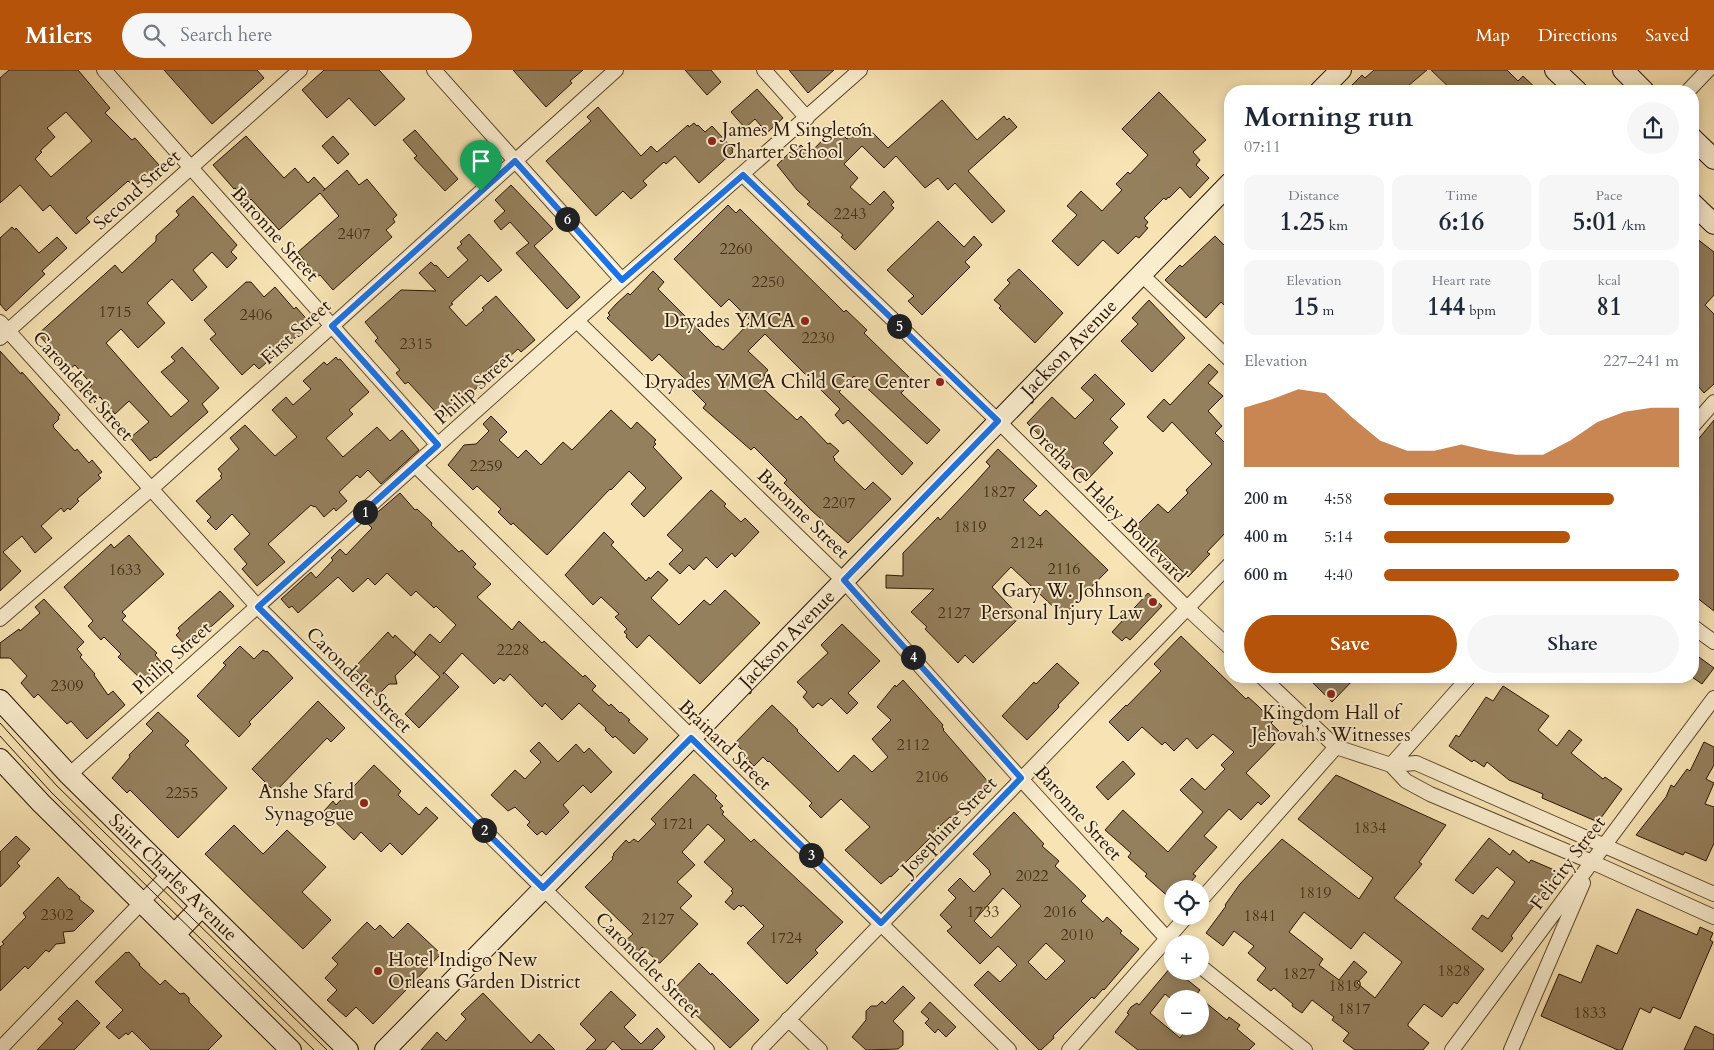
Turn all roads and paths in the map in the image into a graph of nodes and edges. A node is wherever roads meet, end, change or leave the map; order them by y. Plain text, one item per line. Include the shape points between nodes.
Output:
1 (104, 70) edge
2 (300, 70) edge
3 (434, 70) edge
4 (616, 70) edge
5 (764, 70) edge
6 (860, 70) edge
7 (1341, 70) edge
8 (1555, 70) edge
9 (1623, 70) edge
10 (1708, 70) edge
11 (1326, 85) edge
12 (1571, 85) edge
13 (1638, 85) edge
14 (1694, 85) edge
15 (807, 118) junction
16 (1699, 145) edge
17 (1714, 159) edge
18 (515, 161) junction
19 (191, 167) junction
20 (743, 175) junction
21 (1224, 189) edge
22 (1699, 210) edge
23 (1714, 224) edge
24 (1141, 274) junction
25 (622, 280) junction
26 (578, 322) junction
27 (332, 326) junction
28 (3, 330) edge
29 (1224, 354) edge
30 (1714, 402) edge
31 (1699, 419) edge
32 (998, 421) junction
33 (438, 445) junction
34 (416, 466) junction
35 (150, 488) junction
36 (1224, 570) edge
37 (844, 580) junction
38 (258, 607) junction
39 (1187, 608) junction
40 (0, 619) edge
41 (1699, 631) edge
42 (1224, 642) edge
43 (1714, 642) edge
44 (1267, 683) edge
45 (1464, 683) edge
46 (1714, 698) edge
47 (0, 700) edge
48 (691, 738) junction
49 (1336, 747) junction
50 (0, 759) edge
51 (1392, 765) junction
52 (69, 775) junction
53 (1021, 778) junction
54 (1604, 846) junction
55 (1592, 862) junction
56 (169, 874) junction
57 (543, 888) junction
58 (1209, 891) edge
59 (1714, 894) edge
60 (142, 902) junction
61 (202, 906) junction
62 (1714, 917) edge
63 (881, 923) junction
64 (175, 934) junction
65 (1165, 935) edge
66 (1164, 947) edge
67 (1209, 973) edge
68 (788, 1019) junction
69 (0, 1049) edge
70 (291, 1050) edge
71 (348, 1050) edge
72 (385, 1050) edge
73 (708, 1050) edge
74 (759, 1050) edge
75 (820, 1050) edge
76 (1009, 1050) edge
77 (1069, 1050) edge
78 (1305, 1050) edge
79 (1452, 1050) edge
80 (1510, 1050) edge

1 - 19 street, Baronne Street
2 - 19 street, Second Street
3 - 18 street
4 - 18 street, First Street
5 - 15 street
6 - 15 street, Philip Street
7 - 11 street
8 - 12 street
9 - 13 street
10 - 14 street
15 - 20 street, Philip Street
16 - 17 street
18 - 25 street
18 - 27 street, First Street
19 - 27 street, Baronne Street
19 - 28 street, Second Street
20 - 25 street, Philip Street
20 - 32 street, Oretha C Haley Boulevard
21 - 24 street, Jackson Avenue
22 - 23 street
24 - 29 street
24 - 32 street, Jackson Avenue
25 - 26 street, Philip Street
26 - 33 street, Philip Street
26 - 37 street, Baronne Street
27 - 33 street, Baronne Street
27 - 35 street, First Street
28 - 35 street, Carondelet Street
30 - 31 street
32 - 37 street, Jackson Avenue
32 - 39 street, Oretha C Haley Boulevard
33 - 34 street, Philip Street
34 - 38 street, Philip Street
34 - 48 street, Brainard Street
35 - 38 street, Carondelet Street
35 - 40 street, First Street
36 - 39 street, Josephine Street
37 - 48 street, Jackson Avenue
37 - 53 street, Baronne Street
38 - 52 street, Philip Street
38 - 57 street, Carondelet Street
39 - 42 street, Oretha C Haley Boulevard
39 - 53 street, Josephine Street
41 - 43 street
44 - 49 street
45 - 51 street
46 - 54 street, Felicity Street
47 - 52 street, Saint Charles Avenue
48 - 57 street, Jackson Avenue
48 - 63 street, Brainard Street
49 - 51 street
49 - 58 street
50 - 60 street, Saint Charles Avenue
51 - 54 street via 1416,763
51 - 55 street via 1406,781 1430,794
52 - 56 street, Saint Charles Avenue
53 - 63 street, Josephine Street
53 - 65 street, Baronne Street
54 - 55 street, Felicity Street
54 - 59 street
55 - 62 street
55 - 79 street, Felicity Street
55 - 80 street
56 - 60 street
56 - 61 street, Saint Charles Avenue
57 - 72 street, Jackson Avenue
57 - 73 street, Carondelet Street
60 - 64 street, Saint Charles Avenue
60 - 69 street
61 - 64 street
61 - 71 street, Saint Charles Avenue
63 - 68 street, Josephine Street
63 - 76 street, Brainard Street
64 - 70 street, Saint Charles Avenue
66 - 77 street
67 - 78 street
68 - 74 street, Josephine Street
68 - 75 street

